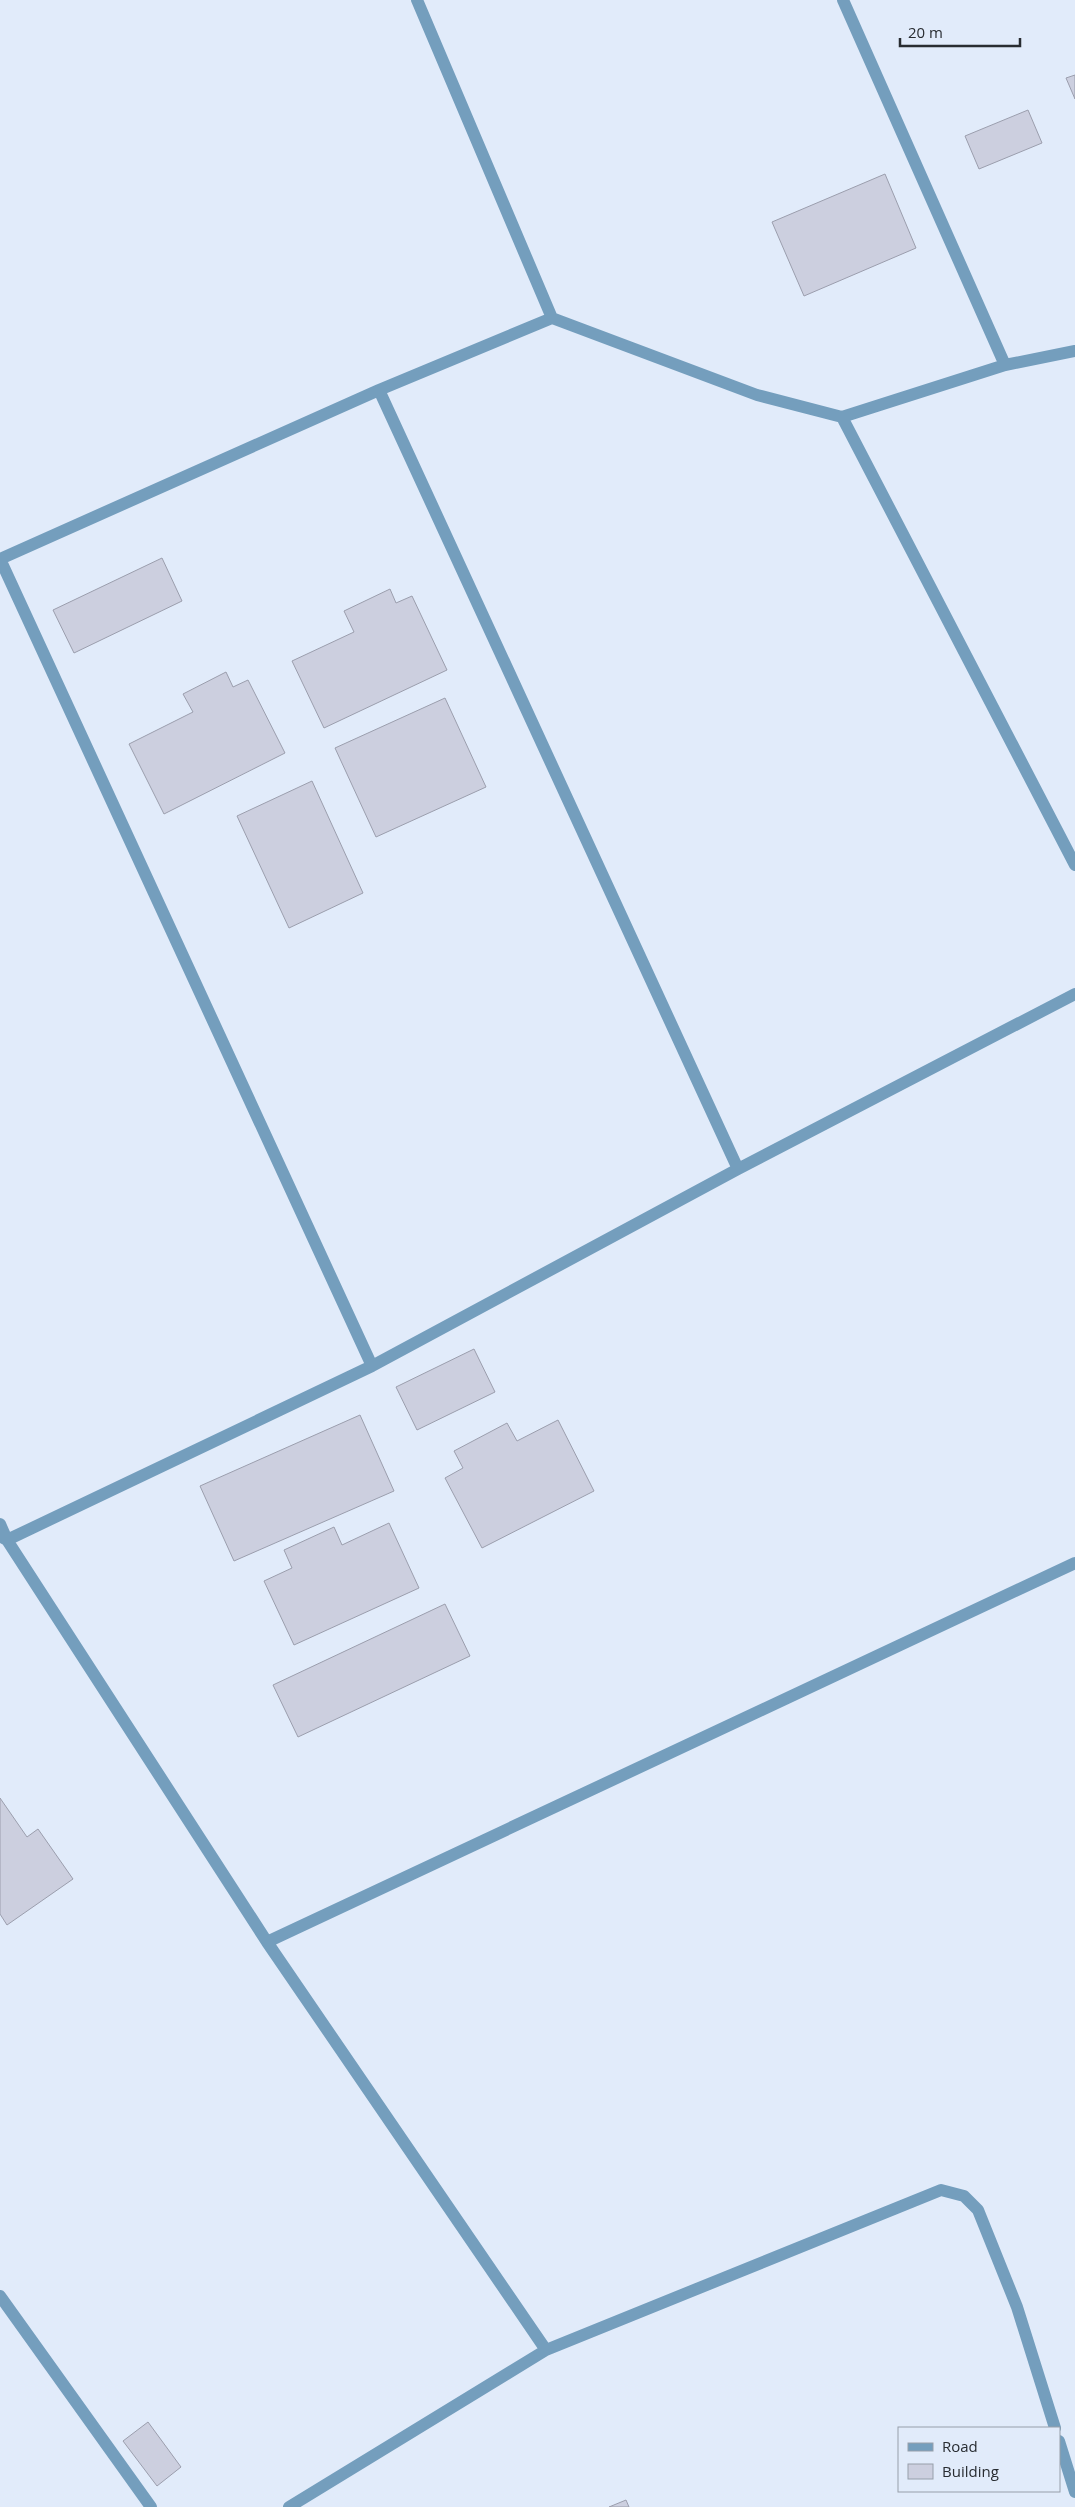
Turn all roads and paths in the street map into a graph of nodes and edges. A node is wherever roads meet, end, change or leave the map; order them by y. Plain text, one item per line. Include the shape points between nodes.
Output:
1 (417, 0) edge
2 (843, 0) edge
3 (552, 318) junction
4 (1075, 351) edge
5 (1005, 365) junction
6 (379, 390) junction
7 (842, 417) junction
8 (0, 559) edge
9 (1075, 864) edge
10 (1075, 994) edge
11 (738, 1169) junction
12 (372, 1366) junction
13 (0, 1524) edge
14 (4, 1538) edge
15 (1075, 1562) edge
16 (267, 1942) junction
17 (0, 2296) edge
18 (546, 2350) junction
19 (1055, 2427) edge
20 (1060, 2444) edge
21 (1075, 2492) edge
22 (151, 2507) edge
23 (289, 2507) edge

1 - 3 street
2 - 5 street
3 - 6 street
3 - 7 street via 757,395
4 - 5 street
5 - 7 street
6 - 8 street
6 - 11 street
7 - 9 street
8 - 12 street
10 - 11 street
11 - 12 street
12 - 14 street
13 - 14 street
14 - 16 street
15 - 16 street
16 - 18 street
17 - 22 street
18 - 19 street via 941,2190 964,2196 978,2210 1016,2307
18 - 23 street
20 - 21 street

